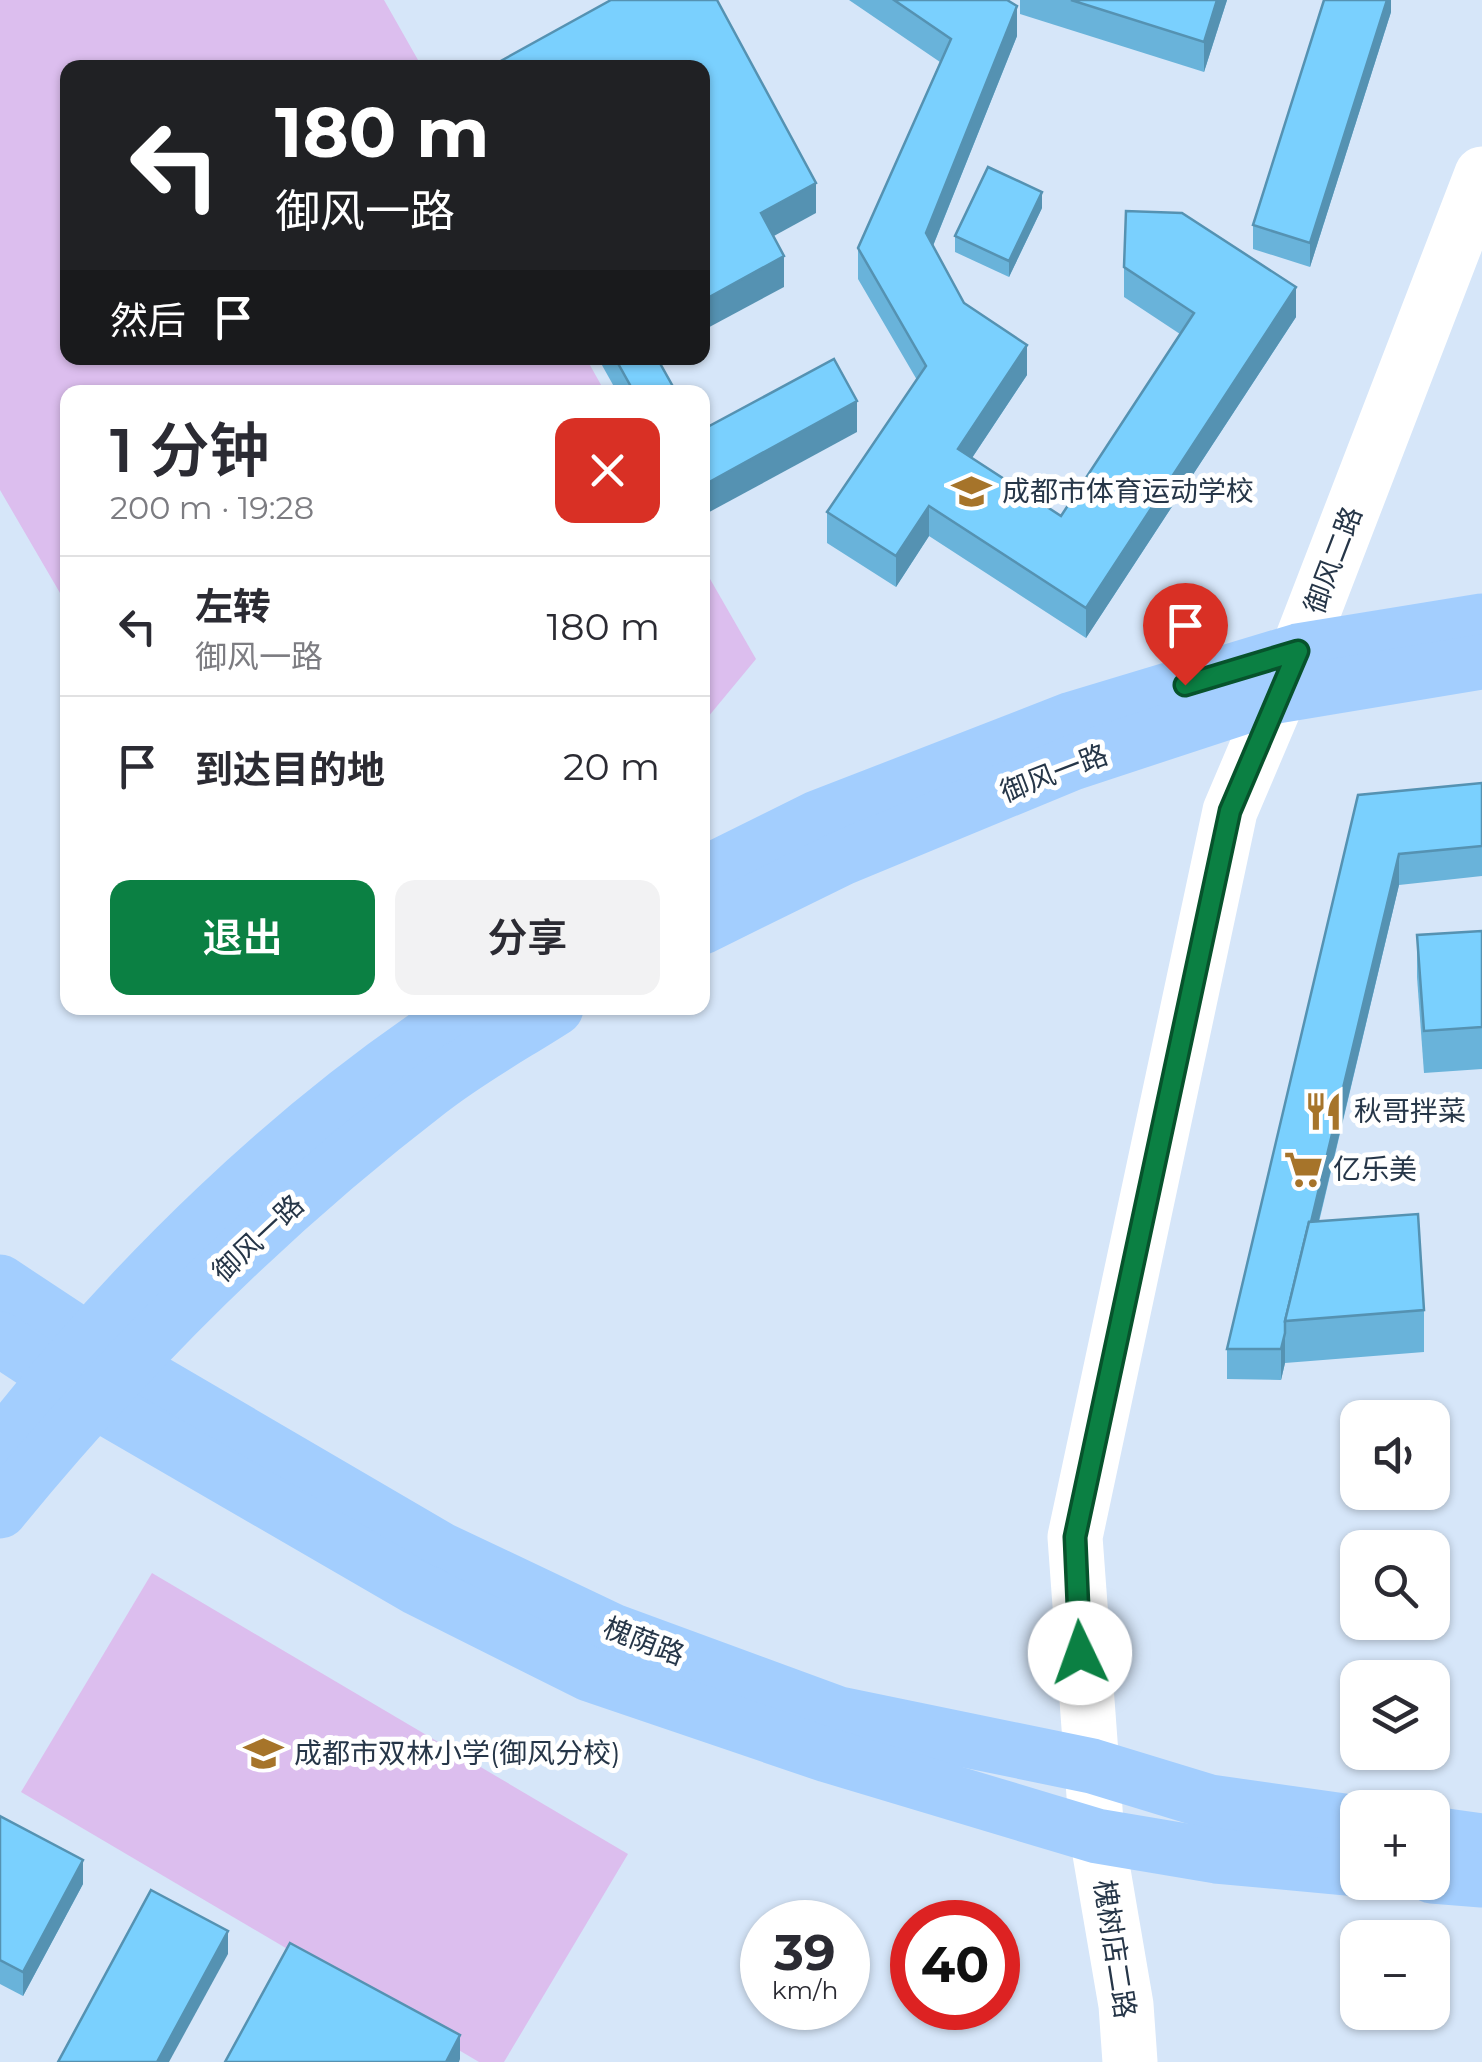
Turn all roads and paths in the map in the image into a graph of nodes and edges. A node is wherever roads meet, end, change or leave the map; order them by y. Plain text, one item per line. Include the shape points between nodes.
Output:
1 (1482, 174) edge
2 (1482, 621) edge
3 (1482, 662) edge
4 (1287, 674) junction
5 (710, 871) edge
6 (710, 923) edge
7 (458, 1015) edge
8 (545, 1015) edge
9 (0, 1282) edge
10 (0, 1339) edge
11 (93, 1371) junction
12 (0, 1446) edge
13 (0, 1512) edge
14 (1092, 1766) junction
15 (1340, 1820) edge
16 (1097, 1836) junction
17 (1450, 1837) edge
18 (1482, 1841) edge
19 (1340, 1867) edge
20 (1450, 1877) edge
21 (1482, 1880) edge
22 (1130, 2062) edge

1 - 4 street, 御风二路
2 - 4 main road, 御风一路
3 - 4 main road, 御风一路
4 - 5 main road, 御风一路 via 1072,718 817,818
4 - 6 main road, 御风一路 via 842,858
4 - 14 street, 御风二路 via 1230,811 1075,1537
7 - 11 main road, 御风一路 via 251,1174
8 - 11 main road, 御风一路 via 431,1089
9 - 11 main road, 槐荫路
10 - 11 main road, 槐荫路
11 - 12 main road, 御风一路
11 - 13 main road, 御风一路
11 - 14 main road, 槐荫路 via 613,1631 840,1714
11 - 16 main road, 槐荫路 via 416,1588 589,1674
14 - 15 main road, 槐荫路 via 1210,1802
14 - 16 street, 御风二路
16 - 19 main road, 槐荫路
16 - 22 street, 槐树店二路
17 - 18 main road
20 - 21 main road

